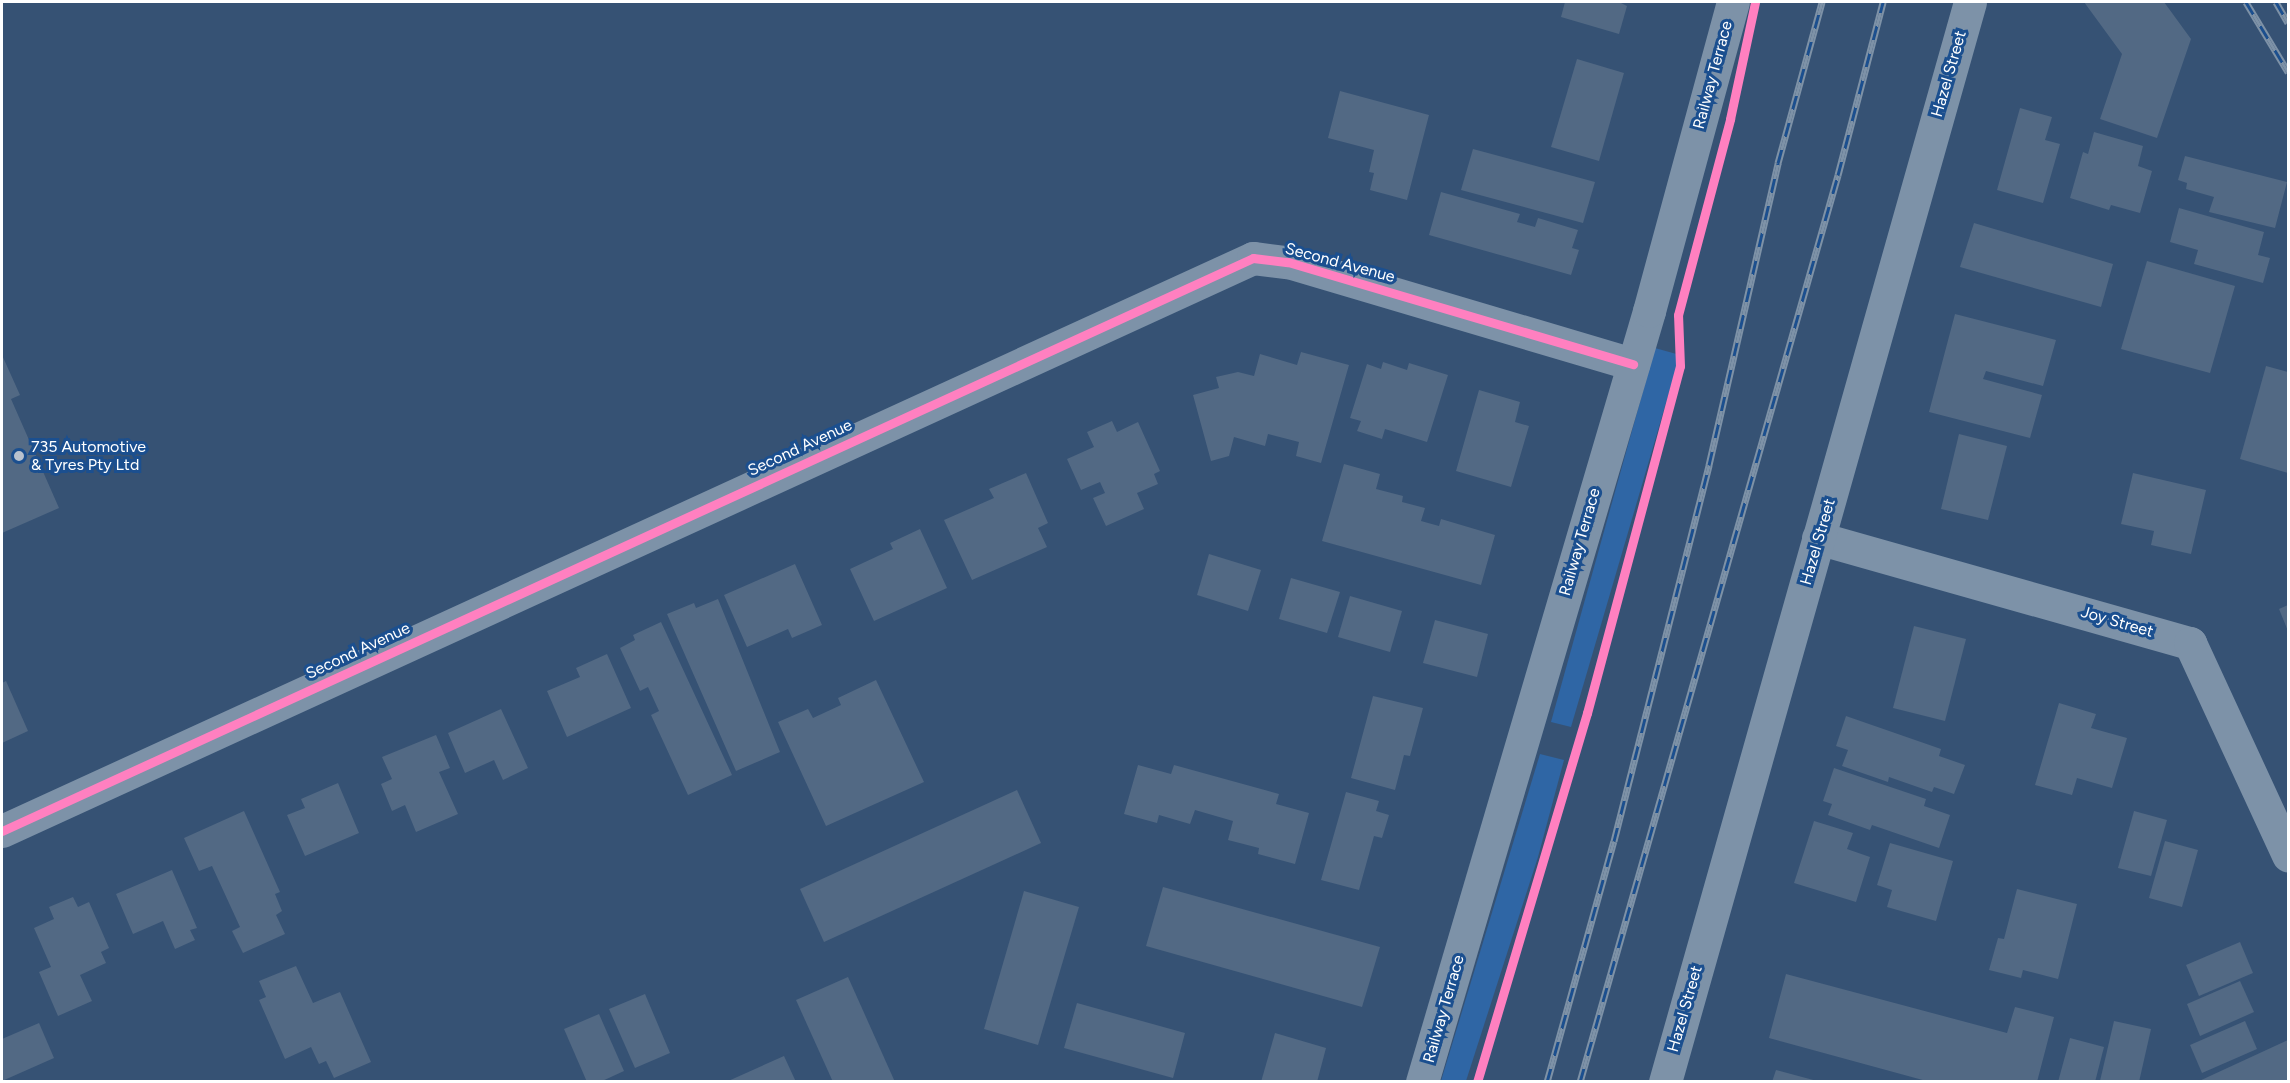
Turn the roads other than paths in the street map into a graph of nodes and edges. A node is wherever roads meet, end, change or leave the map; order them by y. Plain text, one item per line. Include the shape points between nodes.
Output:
1 (1733, 2) edge
2 (1970, 2) edge
3 (1633, 364) junction
4 (1818, 538) junction
5 (2, 831) edge
6 (2289, 855) edge
7 (1422, 1082) edge
8 (1665, 1082) edge

1 - 3 street, Railway Terrace
2 - 4 street, Hazel Street
3 - 5 street, Second Avenue via 1288,262 1253,258
3 - 7 street, Railway Terrace
4 - 6 street, Joy Street via 2190,643
4 - 8 street, Hazel Street

